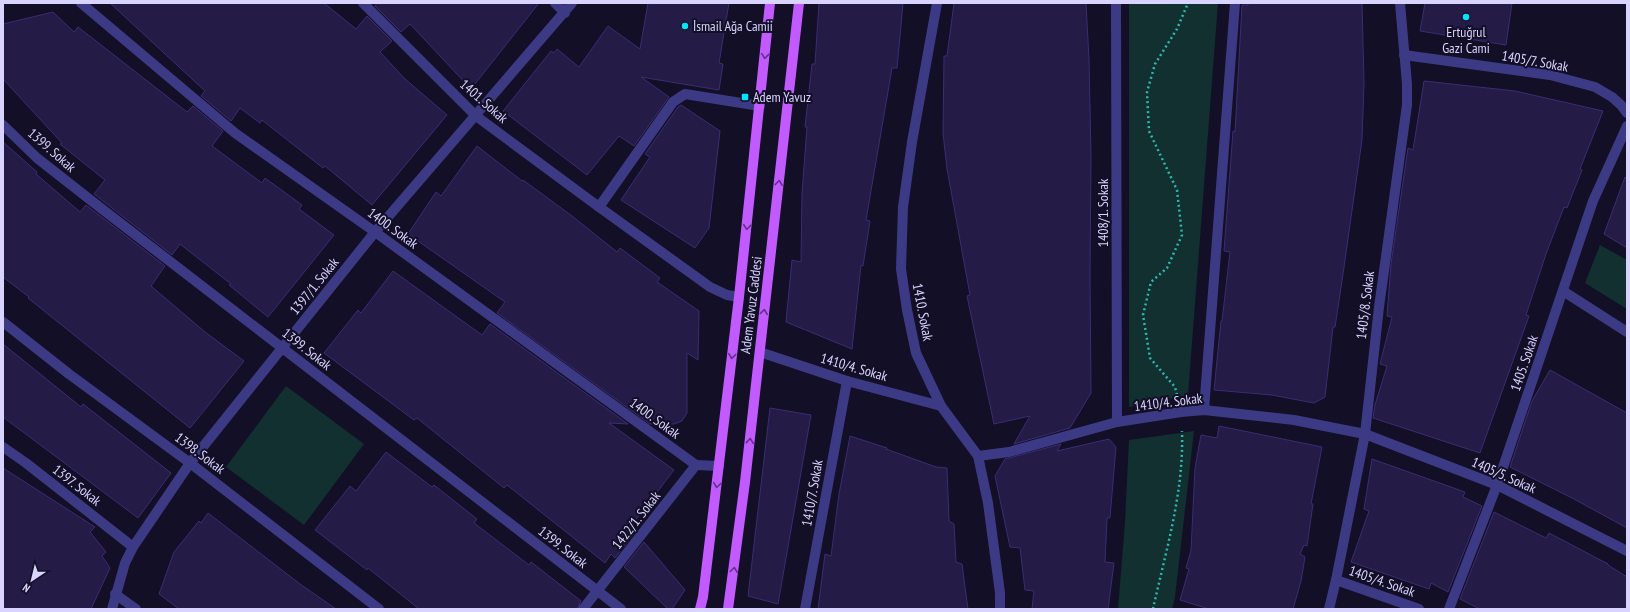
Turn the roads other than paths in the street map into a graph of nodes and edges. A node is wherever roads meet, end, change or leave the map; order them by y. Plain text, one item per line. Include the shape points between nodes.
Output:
1 (81, 3) edge
2 (363, 3) edge
3 (555, 3) edge
4 (572, 3) edge
5 (770, 3) edge
6 (799, 3) edge
7 (937, 3) edge
8 (1116, 3) edge
9 (1235, 3) edge
10 (1400, 3) edge
11 (565, 13) junction
12 (1404, 55) junction
13 (760, 106) junction
14 (1627, 113) edge
15 (476, 116) junction
16 (3, 125) edge
17 (1627, 126) edge
18 (599, 207) junction
19 (375, 232) junction
20 (1563, 291) junction
21 (739, 297) junction
22 (3, 322) edge
23 (1627, 332) edge
24 (283, 347) junction
25 (760, 352) junction
26 (847, 382) junction
27 (941, 406) junction
28 (1204, 410) junction
29 (1118, 422) junction
30 (1365, 434) junction
31 (3, 447) edge
32 (978, 456) junction
33 (190, 463) junction
34 (696, 465) junction
35 (719, 466) junction
36 (1497, 485) junction
37 (133, 547) junction
38 (1627, 551) edge
39 (1336, 580) junction
40 (598, 591) junction
41 (115, 594) junction
42 (112, 609) edge
43 (136, 609) edge
44 (379, 609) edge
45 (583, 609) edge
46 (621, 609) edge
47 (700, 609) edge
48 (728, 609) edge
49 (805, 609) edge
50 (1000, 609) edge
51 (1328, 609) edge
52 (1419, 609) edge
53 (1449, 609) edge

1 - 19 street, 1400. Sokak via 235,133
2 - 15 street, 1401. Sokak
3 - 11 street
4 - 11 street, 1397/1. Sokak
5 -> 13 main road, Adem Yavuz Caddesi
25 -> 6 main road, Adem Yavuz Caddesi
7 - 27 street, 1410. Sokak via 903,208 901,269 916,353
8 - 29 street, 1408/1. Sokak
9 - 28 street
10 - 12 street, 1405/8. Sokak
11 - 15 street, 1397/1. Sokak
12 - 14 street, 1405/7. Sokak via 1550,75 1595,87 1612,97
12 - 30 street, 1405/8. Sokak via 1407,105 1379,307
13 - 18 street via 685,94 673,102
13 -> 21 main road, Adem Yavuz Caddesi
15 - 18 street, 1401. Sokak
15 - 19 street, 1397/1. Sokak
16 - 24 street, 1399. Sokak via 36,158
17 - 20 street, 1405. Sokak via 1593,201
18 - 21 street, 1401. Sokak via 710,287 727,295
19 - 24 street, 1397/1. Sokak
19 - 34 street, 1400. Sokak
20 - 23 street
20 - 36 street, 1405. Sokak
21 -> 35 main road, Adem Yavuz Caddesi
22 - 33 street, 1398. Sokak
24 - 33 street, 1397/1. Sokak
24 - 40 street, 1399. Sokak
25 - 26 street, 1410/4. Sokak
48 -> 25 main road, Adem Yavuz Caddesi
26 - 27 street, 1410/4. Sokak
26 - 49 street, 1410/7. Sokak
27 - 32 street, 1410. Sokak
28 - 29 street, 1410/4. Sokak
28 - 30 street, 1410/4. Sokak via 1294,420
29 - 32 street, 1410/4. Sokak via 1010,452
30 - 36 street, 1405/5. Sokak
30 - 39 street, 1405/8. Sokak
31 - 37 street, 1397. Sokak
32 - 50 street, 1410. Sokak via 988,503
33 - 37 street, 1397/1. Sokak
33 - 44 street, 1398. Sokak
34 - 35 street
34 - 40 street, 1422/1. Sokak
35 -> 47 main road, Adem Yavuz Caddesi
36 - 38 street, 1405/5. Sokak
36 - 53 street, 1405. Sokak
37 - 41 street, 1397/1. Sokak via 124,562
39 - 51 street, 1405/8. Sokak
39 - 52 street, 1405/4. Sokak
40 - 45 street, 1422/1. Sokak
40 - 46 street, 1399. Sokak
41 - 42 street, 1397/1. Sokak
41 - 43 street

